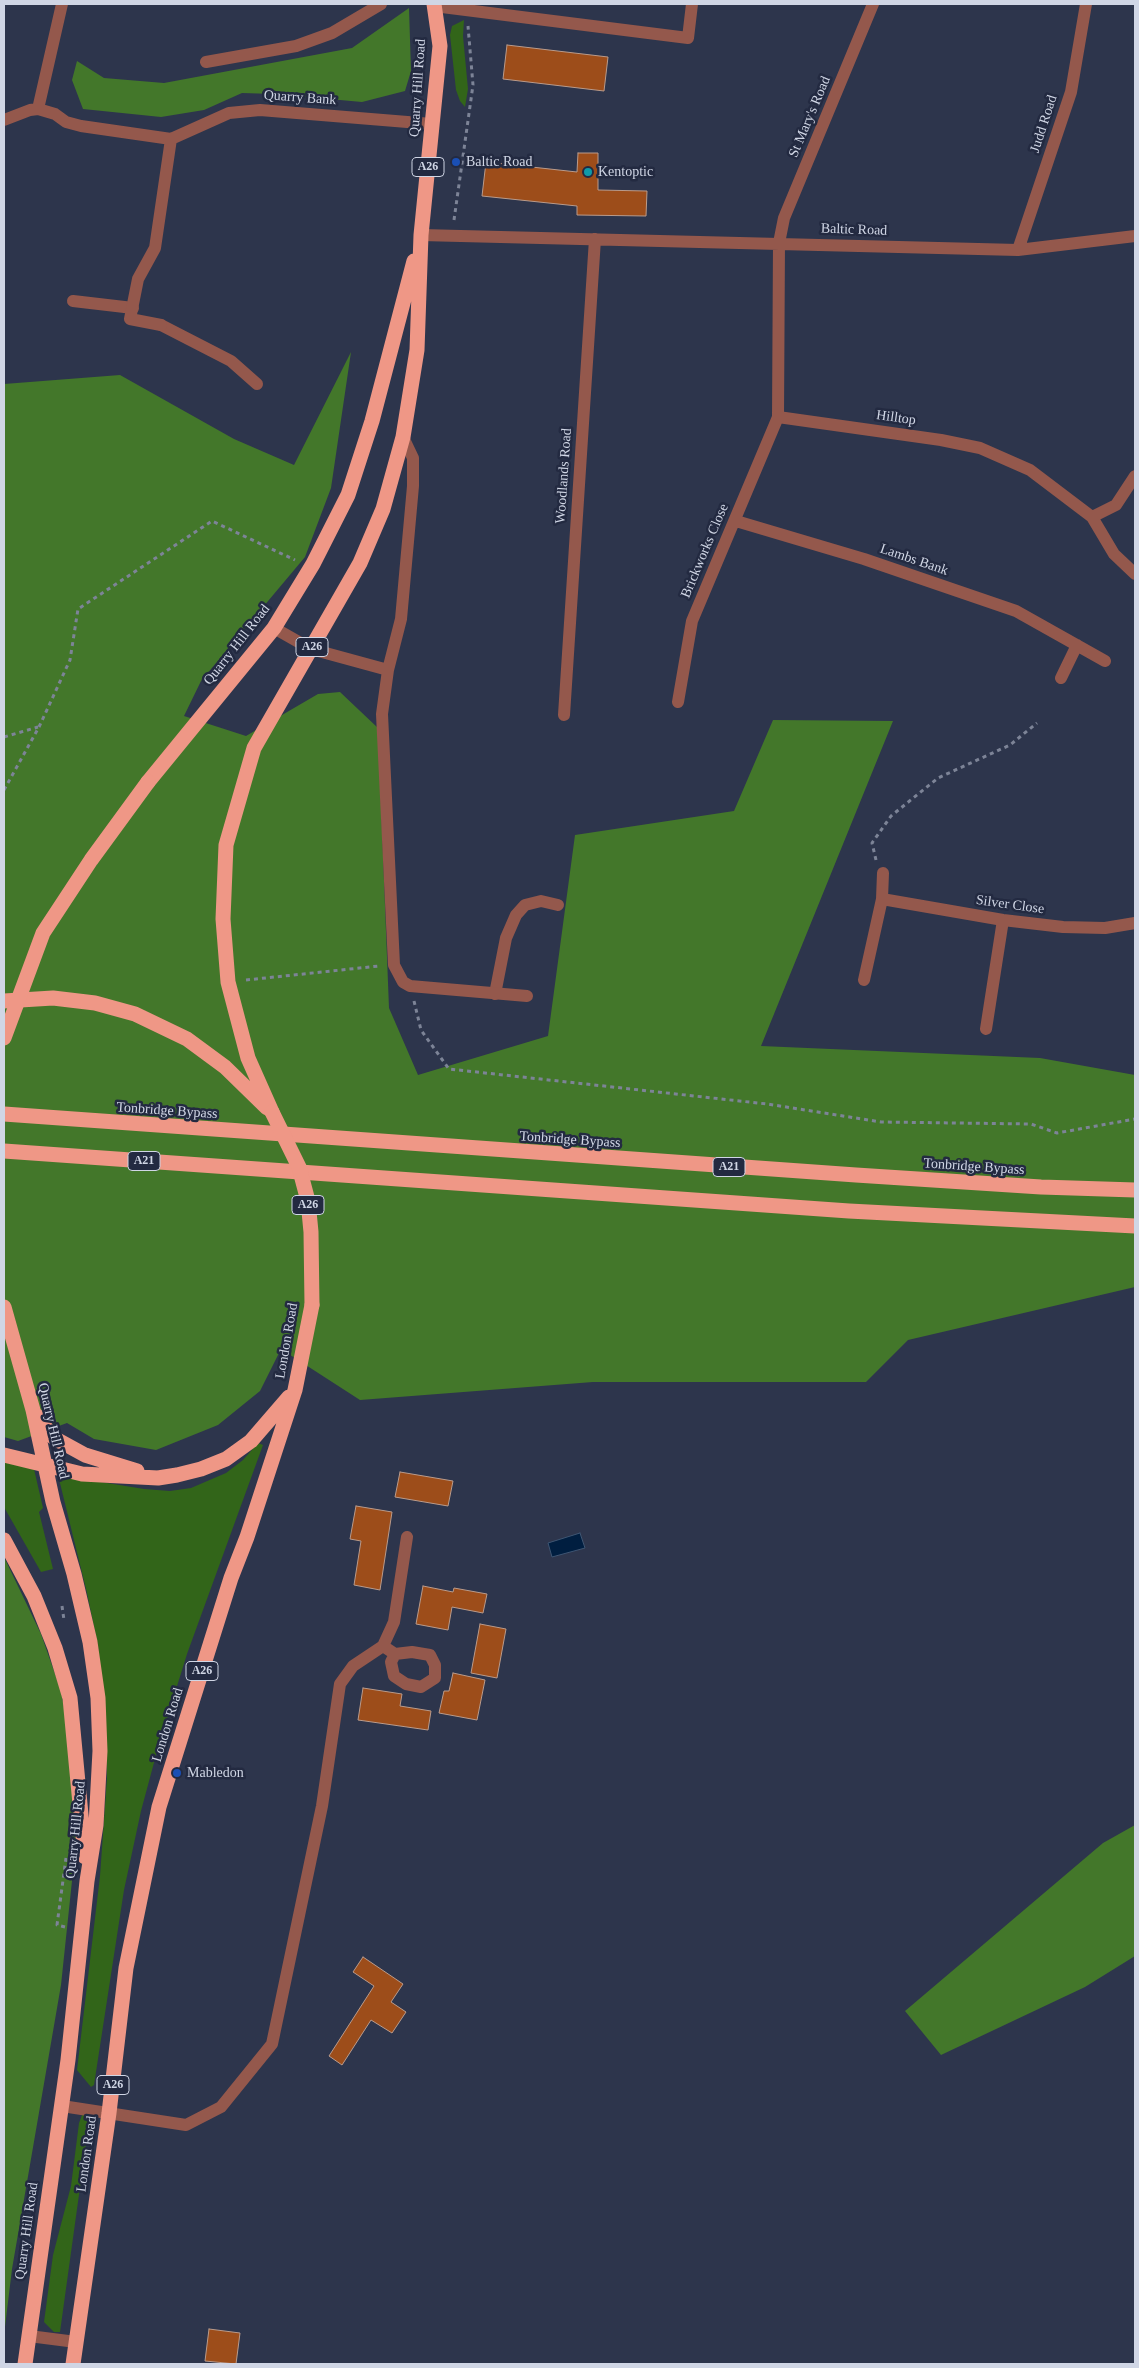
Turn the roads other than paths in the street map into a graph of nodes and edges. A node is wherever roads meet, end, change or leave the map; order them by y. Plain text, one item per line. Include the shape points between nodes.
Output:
1 (62, 4) edge
2 (381, 4) edge
3 (692, 4) edge
4 (873, 4) edge
5 (1086, 4) edge
6 (434, 5) edge
7 (206, 62) dead end
8 (38, 109) junction
9 (4, 120) edge
10 (432, 124) junction
11 (171, 139) junction
12 (421, 235) junction
13 (1135, 236) edge
14 (595, 239) junction
15 (779, 243) junction
16 (1018, 250) junction
17 (74, 301) dead end
18 (133, 308) junction
19 (256, 384) dead end
20 (778, 417) junction
21 (404, 438) junction
22 (1135, 476) edge
23 (1092, 517) junction
24 (736, 521) junction
25 (1135, 574) edge
26 (274, 628) junction
27 (1077, 645) junction
28 (311, 649) junction
29 (1105, 661) dead end
30 (388, 670) junction
31 (1060, 678) dead end
32 (678, 702) dead end
33 (564, 715) dead end
34 (883, 873) road end
35 (882, 899) junction
36 (558, 905) dead end
37 (1003, 920) junction
38 (1135, 923) edge
39 (864, 980) dead end
40 (495, 994) junction
41 (528, 996) dead end
42 (4, 1002) edge
43 (986, 1029) dead end
44 (4, 1038) edge
45 (272, 1112) junction
46 (4, 1114) edge
47 (4, 1151) edge
48 (1135, 1190) edge
49 (1135, 1226) edge
50 (4, 1307) edge
51 (295, 1390) junction
52 (32, 1410) junction
53 (4, 1455) edge
54 (44, 1465) junction
55 (158, 1478) junction
56 (407, 1537) dead end
57 (4, 1540) edge
58 (383, 1646) junction
59 (395, 1654) dead end
60 (87, 1881) junction
61 (62, 2106) junction
62 (109, 2113) junction
63 (29, 2336) junction
64 (76, 2342) junction
65 (25, 2364) edge
66 (73, 2364) edge

1 - 8 street
2 - 7 street via 332,33 296,46
3 - 6 street via 688,38
4 - 15 street, St Mary's Road via 784,218
5 - 16 street, Judd Road via 1071,92
6 - 10 highway, Quarry Hill Road / A26 via 440,46
8 - 9 street
8 - 11 street via 80,126
10 - 11 street, Quarry Bank via 260,110 229,113
10 - 12 highway, Quarry Hill Road / A26
11 - 18 street via 155,248 138,280
12 - 14 street, Baltic Road
12 - 21 highway, Quarry Hill Road / A26 via 418,350
12 - 26 highway, Quarry Hill Road / A26 via 372,421 348,495 311,568
13 - 16 street, Baltic Road
14 - 15 street, Baltic Road
14 - 33 street, Woodlands Road
15 - 16 street, Baltic Road
15 - 20 street
17 - 18 street
18 - 19 street via 130,319 161,325 231,361
20 - 23 street, Hilltop via 980,448 1030,470
20 - 24 street, Brickworks Close via 750,479
21 - 28 highway, Quarry Hill Road / A26 via 383,509 360,563
21 - 30 street via 413,458 414,486 401,619
22 - 23 street via 1116,505
23 - 25 street, Hilltop via 1114,554
24 - 27 street, Lambs Bank via 864,559 1016,611
24 - 32 street, Brickworks Close via 692,621
26 - 28 street
26 - 44 highway, Quarry Hill Road / A26, bridge via 148,782 43,932
27 - 29 street, Lambs Bank
27 - 31 street
28 - 30 street
28 - 45 highway, Quarry Hill Road / A26 via 254,748 226,845 223,919 228,982 248,1058
30 - 40 street via 382,714 394,964 403,982 410,986
34 - 35 street
35 - 37 street, Silver Close
35 - 39 street
36 - 40 street via 541,901 525,905 516,915 506,938
37 - 38 street, Silver Close via 1105,928
37 - 43 street
40 - 41 street
42 - 45 highway via 53,998 95,1003 135,1014 187,1039 225,1068
45 - 51 highway, London Road / A26, bridge via 299,1167 308,1201 311,1232 312,1305
46 - 48 highway, Tonbridge Bypass / A21 via 846,1175 1041,1188
47 - 49 highway, A21 via 849,1211
50 - 52 highway, Quarry Hill Road / A26
51 - 55 highway, A26 via 251,1441 226,1459 201,1469
51 - 62 highway, London Road / A26 via 159,1806 126,1968
52 - 54 highway, Quarry Hill Road / A26
52 - 55 highway, A26 via 54,1438 85,1455
53 - 54 highway
54 - 55 highway via 82,1474
54 - 60 highway, Quarry Hill Road / A26 via 88,1632 98,1698 100,1751 96,1825
56 - 58 street via 394,1622
57 - 60 highway via 34,1596 70,1698
58 - 59 street
58 - 62 street via 353,1666 340,1684 322,1806 272,2044 221,2107 186,2125
60 - 61 highway, Quarry Hill Road / A26
61 - 62 street
61 - 63 highway, Quarry Hill Road / A26
62 - 64 highway, London Road / A26
63 - 64 street
63 - 65 highway, Quarry Hill Road / A26
64 - 66 highway, London Road / A26

